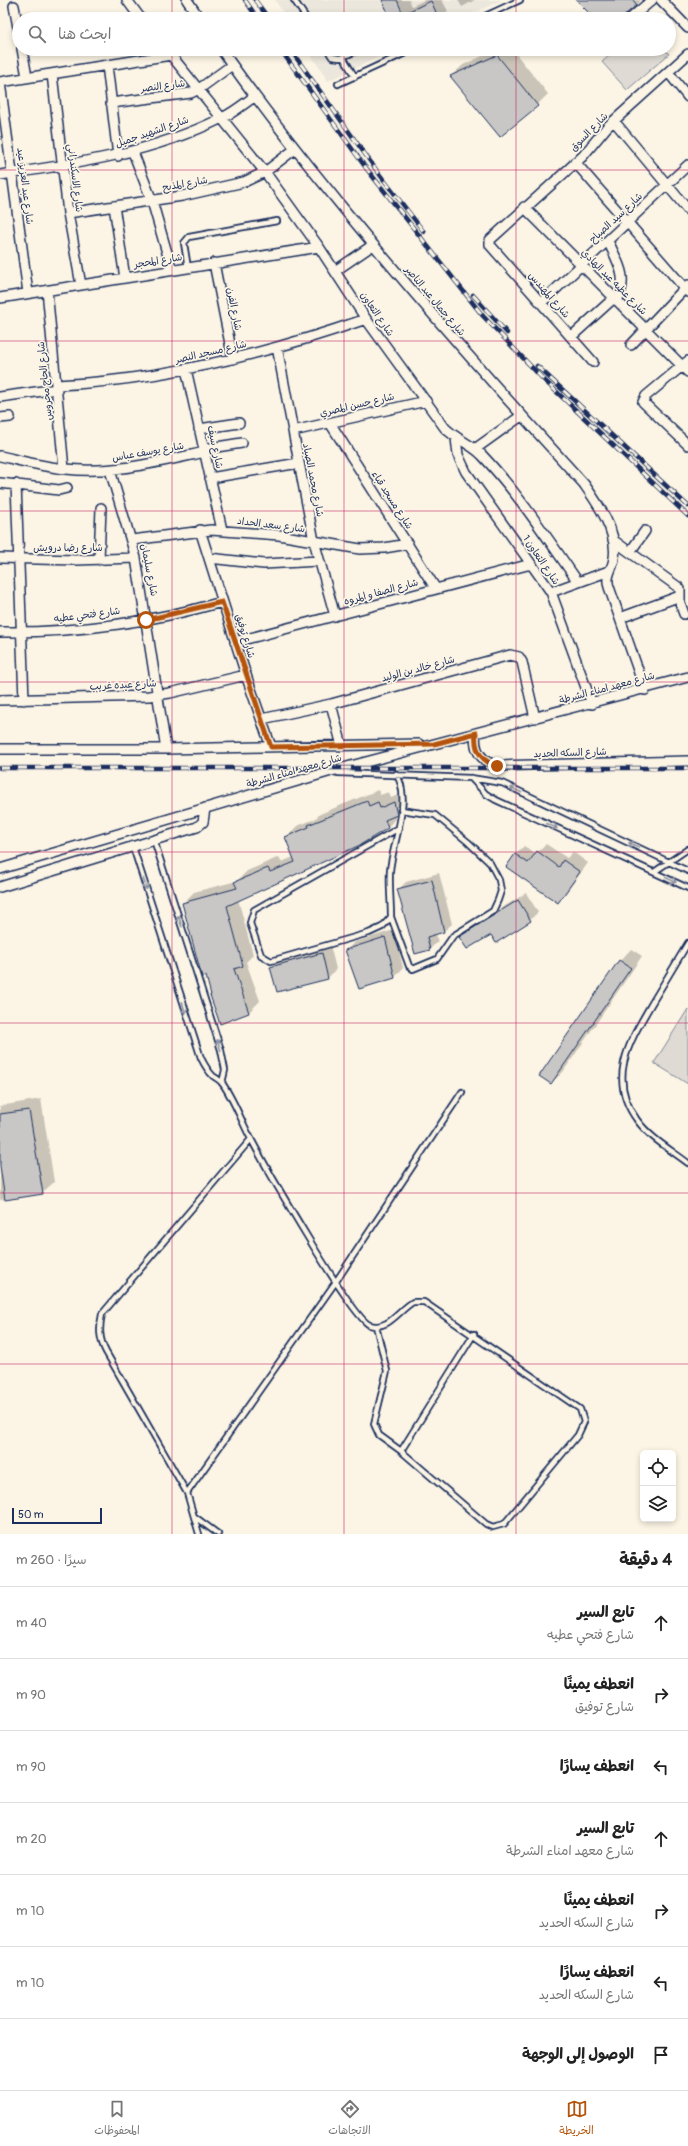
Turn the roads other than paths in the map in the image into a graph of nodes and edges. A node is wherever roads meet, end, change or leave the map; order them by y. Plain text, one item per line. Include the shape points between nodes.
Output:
1 (127, 0) edge
2 (187, 0) edge
3 (294, 0) edge
4 (520, 0) edge
5 (652, 0) edge
6 (661, 0) edge
7 (14, 6) dead end
8 (15, 12) edge
9 (136, 12) edge
10 (195, 12) edge
11 (302, 12) edge
12 (494, 12) edge
13 (638, 12) edge
14 (673, 12) edge
15 (676, 16) edge
16 (688, 28) edge
17 (688, 54) edge
18 (23, 56) edge
19 (149, 56) edge
20 (171, 56) edge
21 (226, 56) edge
22 (331, 56) edge
23 (399, 56) edge
24 (343, 57) joint
25 (107, 65) junction
26 (232, 65) junction
27 (668, 72) junction
28 (52, 74) junction
29 (355, 76) junction
30 (27, 78) junction
31 (0, 82) edge
32 (338, 84) dead end
33 (199, 90) junction
34 (255, 96) junction
35 (688, 97) edge
36 (112, 103) junction
37 (222, 118) junction
38 (614, 120) junction
39 (295, 149) junction
40 (133, 152) junction
41 (118, 156) junction
42 (575, 162) junction
43 (688, 166) edge
44 (62, 167) junction
45 (266, 172) junction
46 (12, 173) junction
47 (0, 175) edge
48 (667, 185) junction
49 (152, 200) junction
50 (114, 206) junction
51 (524, 207) junction
52 (688, 210) edge
53 (68, 213) junction
54 (276, 221) dead end
55 (627, 222) junction
56 (608, 241) junction
57 (489, 243) joint
58 (373, 245) junction
59 (319, 247) junction
60 (214, 263) junction
61 (581, 265) junction
62 (188, 268) junction
63 (172, 270) junction
64 (335, 271) junction
65 (125, 278) junction
66 (81, 285) junction
67 (687, 288) edge
68 (47, 290) junction
69 (28, 294) junction
70 (0, 298) edge
71 (616, 300) junction
72 (541, 303) junction
73 (366, 319) junction
74 (645, 329) junction
75 (571, 337) junction
76 (630, 345) dead end
77 (277, 348) junction
78 (233, 359) junction
79 (593, 362) dead end
80 (686, 367) edge
81 (186, 370) junction
82 (57, 387) junction
83 (0, 397) edge
84 (426, 400) junction
85 (521, 416) junction
86 (10, 417) dead end
87 (0, 418) edge
88 (239, 423) dead end
89 (330, 423) junction
90 (199, 429) junction
91 (293, 431) junction
92 (456, 438) junction
93 (242, 443) dead end
94 (688, 445) edge
95 (476, 449) junction
96 (204, 451) junction
97 (0, 456) edge
98 (299, 463) junction
99 (64, 469) junction
100 (110, 470) junction
101 (210, 478) junction
102 (0, 482) edge
103 (16, 484) junction
104 (67, 488) dead end
105 (101, 508) dead end
106 (200, 530) junction
107 (222, 530) junction
108 (645, 530) dead end
109 (132, 540) junction
110 (613, 540) junction
111 (314, 541) junction
112 (408, 544) junction
113 (630, 552) junction
114 (0, 558) edge
115 (136, 558) junction
116 (209, 558) junction
117 (18, 559) junction
118 (100, 560) junction
119 (319, 561) junction
120 (532, 564) junction
121 (609, 571) junction
122 (578, 582) junction
123 (436, 589) junction
124 (550, 592) junction
125 (680, 596) junction
126 (222, 602) junction
127 (684, 614) dead end
128 (335, 616) junction
129 (620, 618) junction
130 (146, 620) junction
131 (0, 632) edge
132 (21, 632) junction
133 (235, 642) junction
134 (246, 675) junction
135 (688, 677) edge
136 (645, 690) junction
137 (158, 695) junction
138 (0, 700) edge
139 (24, 700) junction
140 (331, 704) junction
141 (592, 704) junction
142 (535, 718) junction
143 (262, 719) junction
144 (476, 733) junction
145 (434, 744) junction
146 (342, 746) junction
147 (271, 747) junction
148 (0, 749) edge
149 (166, 749) junction
150 (688, 760) edge
151 (328, 772) junction
152 (396, 774) junction
153 (471, 778) junction
154 (205, 808) junction
155 (401, 810) junction
156 (399, 828) junction
157 (154, 840) junction
158 (133, 847) junction
159 (688, 849) edge
160 (670, 861) junction
161 (0, 869) edge
162 (688, 871) edge
163 (654, 872) junction
164 (0, 887) edge
165 (688, 888) edge
166 (391, 917) junction
167 (688, 943) edge
168 (222, 1083) junction
169 (462, 1092) dead end
170 (251, 1139) junction
171 (688, 1163) edge
172 (336, 1282) junction
173 (376, 1326) junction
174 (474, 1334) junction
175 (401, 1451) junction
176 (187, 1493) junction
177 (195, 1517) junction
178 (199, 1534) edge
179 (218, 1534) edge

1 - 9 street
2 - 10 street
3 - 11 lane
4 - 12 lane
5 - 13 street
6 - 14 street
7 - 8 street
15 - 16 street
17 - 27 street, شارع السوق
18 - 30 street
19 - 25 street
20 - 33 street, شارع التعاون
21 - 26 street, شارع جمال عبد الناصر
22 - 24 lane
23 - 29 lane
24 - 29 lane
25 - 28 street
25 - 36 street
26 - 33 street, شارع النصر
26 - 34 street, شارع جمال عبد الناصر
27 - 35 street
27 - 38 street, شارع السوق
28 - 30 street
28 - 44 street, شارع الاسكندراني
29 - 32 lane
30 - 31 street
31 - 46 street, شارع عبد العزيز عيد
33 - 36 street, شارع النصر via 184,95
33 - 37 street, شارع التعاون
34 - 37 street, شارع الشهيد جميل
34 - 39 street, شارع جمال عبد الناصر
36 - 41 street
37 - 40 street, شارع الشهيد جميل
37 - 45 street, شارع التعاون
38 - 42 street, شارع السوق via 590,149
38 - 48 street
39 - 45 street, شارع المذبح
39 - 58 street, شارع جمال عبد الناصر
40 - 41 street, شارع الشهيد جميل
40 - 49 street
41 - 44 street, شارع الشهيد جميل
42 - 51 street, شارع السوق
42 - 55 street
43 - 48 street, شارع سيد الصباح
44 - 46 street, شارع الشهيد جميل
44 - 53 street, شارع الاسكندراني
45 - 49 street, شارع المذبح via 244,182 212,190
45 - 59 street, شارع التعاون
46 - 47 street, شارع الشهيد جميل
46 - 69 street, شارع عبد العزيز عيد
48 - 52 street
48 - 55 street, شارع سيد الصباح
49 - 50 street, شارع المذبح
49 - 63 street
50 - 53 street, شارع المذبح
50 - 65 street
51 - 57 street, شارع السوق via 491,237
51 - 61 street, شارع عطيه عبد الهادي
53 - 66 street, شارع الاسكندراني
54 - 62 lane via 189,237 184,243
55 - 56 street, شارع سيد الصباح
55 - 67 street
56 - 61 street, شارع سيد الصباح
56 - 71 street via 622,273 623,283
57 - 72 street, شارع المهندس
58 - 64 street
58 - 85 street, شارع جمال عبد الناصر
59 - 60 street, شارع المحجر
59 - 64 street, شارع التعاون
60 - 62 street, شارع المحجر
60 - 78 street, شارع الفرن
61 - 71 street, شارع عطيه عبد الهادي
61 - 72 street, شارع سيد الصباح
62 - 63 street, شارع المحجر
63 - 65 street, شارع المحجر
64 - 73 street, شارع التعاون
65 - 66 street, شارع المحجر
66 - 68 street, شارع المحجر
67 - 74 street
68 - 69 street, شارع المحجر
68 - 82 street, شارع الحاج محروس
69 - 70 street, شارع المحجر
71 - 74 street, شارع عطيه عبد الهادي
71 - 75 street
72 - 75 street, شارع المهندس
73 - 77 street, شارع مسجد النصر
73 - 84 street, شارع التعاون
74 - 76 street
74 - 80 street, شارع عطيه عبد الهادي
75 - 79 street, شارع المهندس
77 - 78 street, شارع مسجد النصر
77 - 91 street, شارع محمد الصياد
78 - 81 street, شارع مسجد النصر
80 - 94 street via 643,398 644,404
81 - 82 street, شارع مسجد النصر
81 - 90 street, شارع سيف
82 - 83 street, شارع مسجد النصر
82 - 99 street, شارع الحاج محروس
84 - 89 street, شارع حسن المصري
84 - 92 street, شارع التعاون via 445,428
85 - 95 street
85 - 110 street, شارع جمال عبد الناصر via 584,484 601,511
86 - 87 street
88 - 90 street
89 - 91 street, شارع حسن المصري
89 - 112 street, شارع مسجد قباء
90 - 96 street, شارع سيف
91 - 98 street, شارع محمد الصياد
92 - 95 street, شارع التعاون
92 - 120 street, شارع التعاون 1 via 458,455 466,472
93 - 96 street, شارع يوسف عباس
95 - 122 street, شارع التعاون via 516,496
96 - 100 street, شارع يوسف عباس via 145,465
96 - 101 street, شارع سيف
97 - 99 street, شارع يوسف عباس
98 - 101 street
98 - 111 street, شارع محمد الصياد
99 - 100 street, شارع يوسف عباس
100 - 109 street, شارع سليمان
101 - 107 street, شارع سيف
102 - 103 street
103 - 104 street via 59,490
103 - 117 street
105 - 118 street
106 - 107 street, شارع سعد الحداد
106 - 109 street, شارع سعد الحداد
106 - 116 street, شارع توفيق
107 - 111 street, شارع سعد الحداد
108 - 113 street
109 - 115 street, شارع سليمان
110 - 113 street
110 - 121 street, شارع جمال عبد الناصر via 614,558
111 - 112 street, شارع سعد الحداد via 372,550
111 - 119 street, شارع محمد الصياد
112 - 123 street, شارع مسجد قباء
113 - 125 street via 678,587
114 - 117 street, شارع رضا درويش
115 - 118 street, شارع رضا درويش
115 - 130 street, شارع سليمان
116 - 119 street via 264,564
116 - 126 street, شارع توفيق
117 - 118 street, شارع رضا درويش
117 - 132 street
119 - 128 street, شارع محمد الصياد
120 - 123 street, شارع الصفا و المروه
120 - 124 street, شارع التعاون 1
121 - 122 street
121 - 129 street, شارع جمال عبد الناصر via 607,582
122 - 124 street
123 - 128 street, شارع الصفا و المروه
124 - 141 street, شارع التعاون 1
125 - 127 street
125 - 129 street
126 - 130 street, شارع فتحي عطيه
126 - 133 street, شارع توفيق
128 - 133 street, شارع الصفا و المروه
129 - 136 street, شارع جمال عبد الناصر
130 - 132 street, شارع فتحي عطيه
130 - 137 street, شارع سليمان
131 - 132 street, شارع فتحي عطيه
132 - 139 street
133 - 134 street, شارع توفيق
134 - 137 street, شارع عبده غريب
134 - 143 street, شارع توفيق
135 - 136 street, شارع معهد امناء الشرطة
136 - 141 street, شارع معهد امناء الشرطة
137 - 139 street, شارع عبده غريب
137 - 149 street, شارع سليمان
138 - 139 street, شارع عبده غريب
140 - 142 street, شارع خالد بن الوليد via 515,655 522,662
140 - 143 street, شارع خالد بن الوليد
140 - 146 street
141 - 142 street, شارع معهد امناء الشرطة
142 - 144 street, شارع معهد امناء الشرطة
143 - 147 street, شارع توفيق
144 - 145 street, شارع معهد امناء الشرطة
144 - 150 street, شارع السكه الحديد via 476,748 479,754 490,764 497,766
145 - 146 street
145 - 151 street, شارع معهد امناء الشرطة
146 - 147 street
147 - 149 street
148 - 149 street
151 - 152 lane
151 - 154 street, شارع معهد امناء الشرطة
152 - 153 lane
152 - 155 lane via 402,782
160 -> 153 lane via 502,783
153 -> 163 lane via 486,794 496,800
154 - 157 street via 202,825
154 - 161 street, شارع معهد امناء الشرطة
155 - 156 lane
155 - 166 lane via 435,815 441,819 490,863 499,880 501,891 492,911 453,936 437,959 414,969 409,966
156 - 166 lane via 390,870
156 - 166 lane via 254,910 250,922 261,955 271,960 369,933 382,927
157 - 158 street
168 -> 157 lane via 225,1070 221,1050
158 - 164 street
158 -> 168 lane via 200,1058 212,1075
159 - 160 lane
160 - 162 lane
160 - 163 lane
163 -> 165 lane
167 - 171 lane via 629,1043 622,1069 625,1096 637,1120 646,1131
168 - 170 lane
169 - 172 lane
170 - 172 lane
170 - 176 lane via 102,1314 100,1341
172 - 173 lane via 362,1320
172 - 176 lane
173 - 174 lane via 394,1319 408,1305 418,1301 424,1302
173 - 175 lane via 387,1370 374,1424 379,1436
174 - 175 lane
174 - 175 lane via 580,1409 584,1422 582,1429 504,1524 499,1526 486,1524
176 - 177 lane
177 - 178 lane
177 - 179 lane

